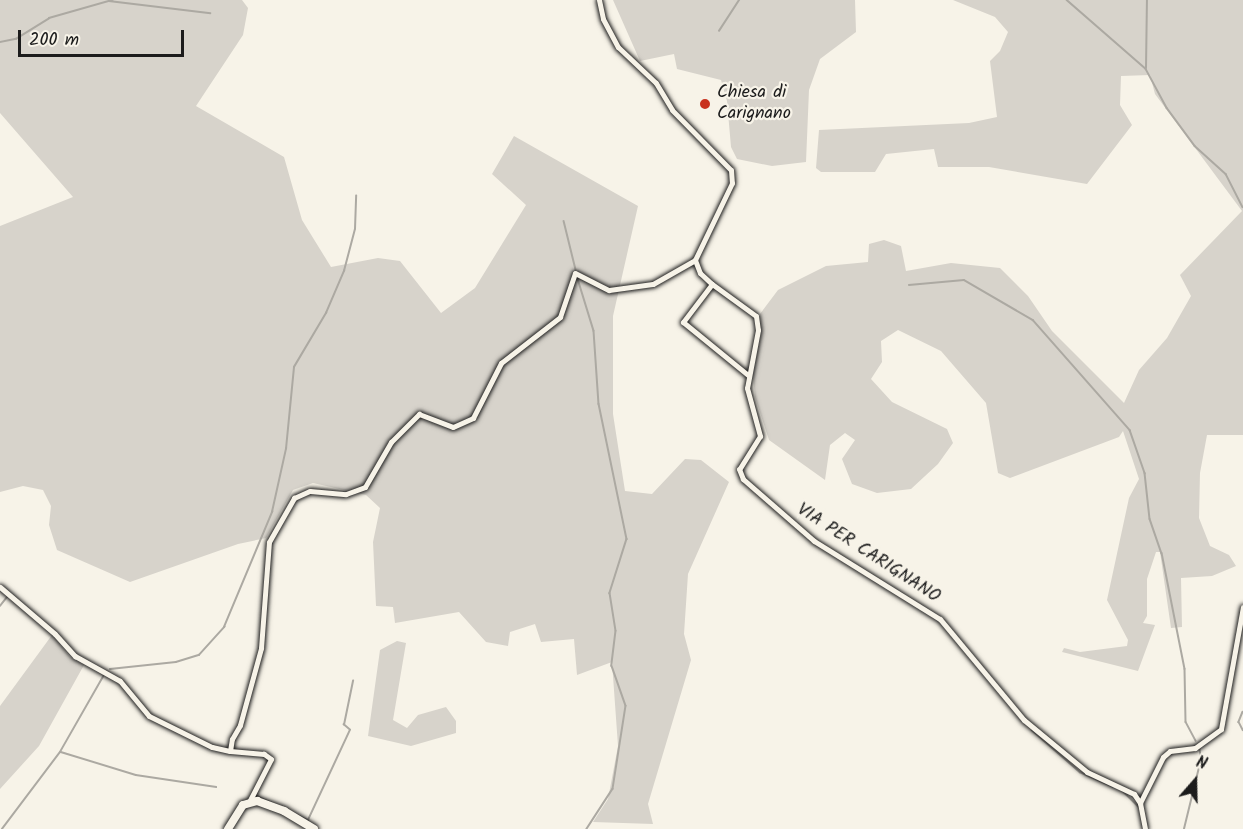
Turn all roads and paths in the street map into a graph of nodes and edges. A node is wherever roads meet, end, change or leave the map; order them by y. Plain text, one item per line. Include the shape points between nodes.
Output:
1 (600, 0) edge
2 (695, 261) junction
3 (712, 284) junction
4 (748, 375) junction
5 (0, 587) edge
6 (1243, 608) edge
7 (230, 751) junction
8 (249, 802) junction
9 (1140, 803) junction
10 (228, 829) edge
11 (314, 829) edge
12 (1145, 829) edge

1 - 2 street via 603,19 618,47 656,83 672,110 731,170 732,183
2 - 3 street, VIA PER CARIGNANO via 700,273
2 - 7 street via 654,284 609,290 575,273 560,317 501,363 473,418 453,427 418,414 391,442 365,487 345,494 310,491 294,498 269,542 261,648
3 - 4 street, VIA PER CARIGNANO via 756,316 758,330
3 - 4 street via 683,322
4 - 9 street, VIA PER CARIGNANO via 749,399 760,436 739,469 742,479 814,541 940,619 1024,720 1088,772 1134,794
5 - 7 street via 55,633 75,656 120,681 150,716 212,747
6 - 9 street via 1221,729 1195,748 1170,751 1163,757
7 - 8 street via 264,754 271,759
8 - 10 street via 237,812
8 - 11 street via 269,804
9 - 12 street

